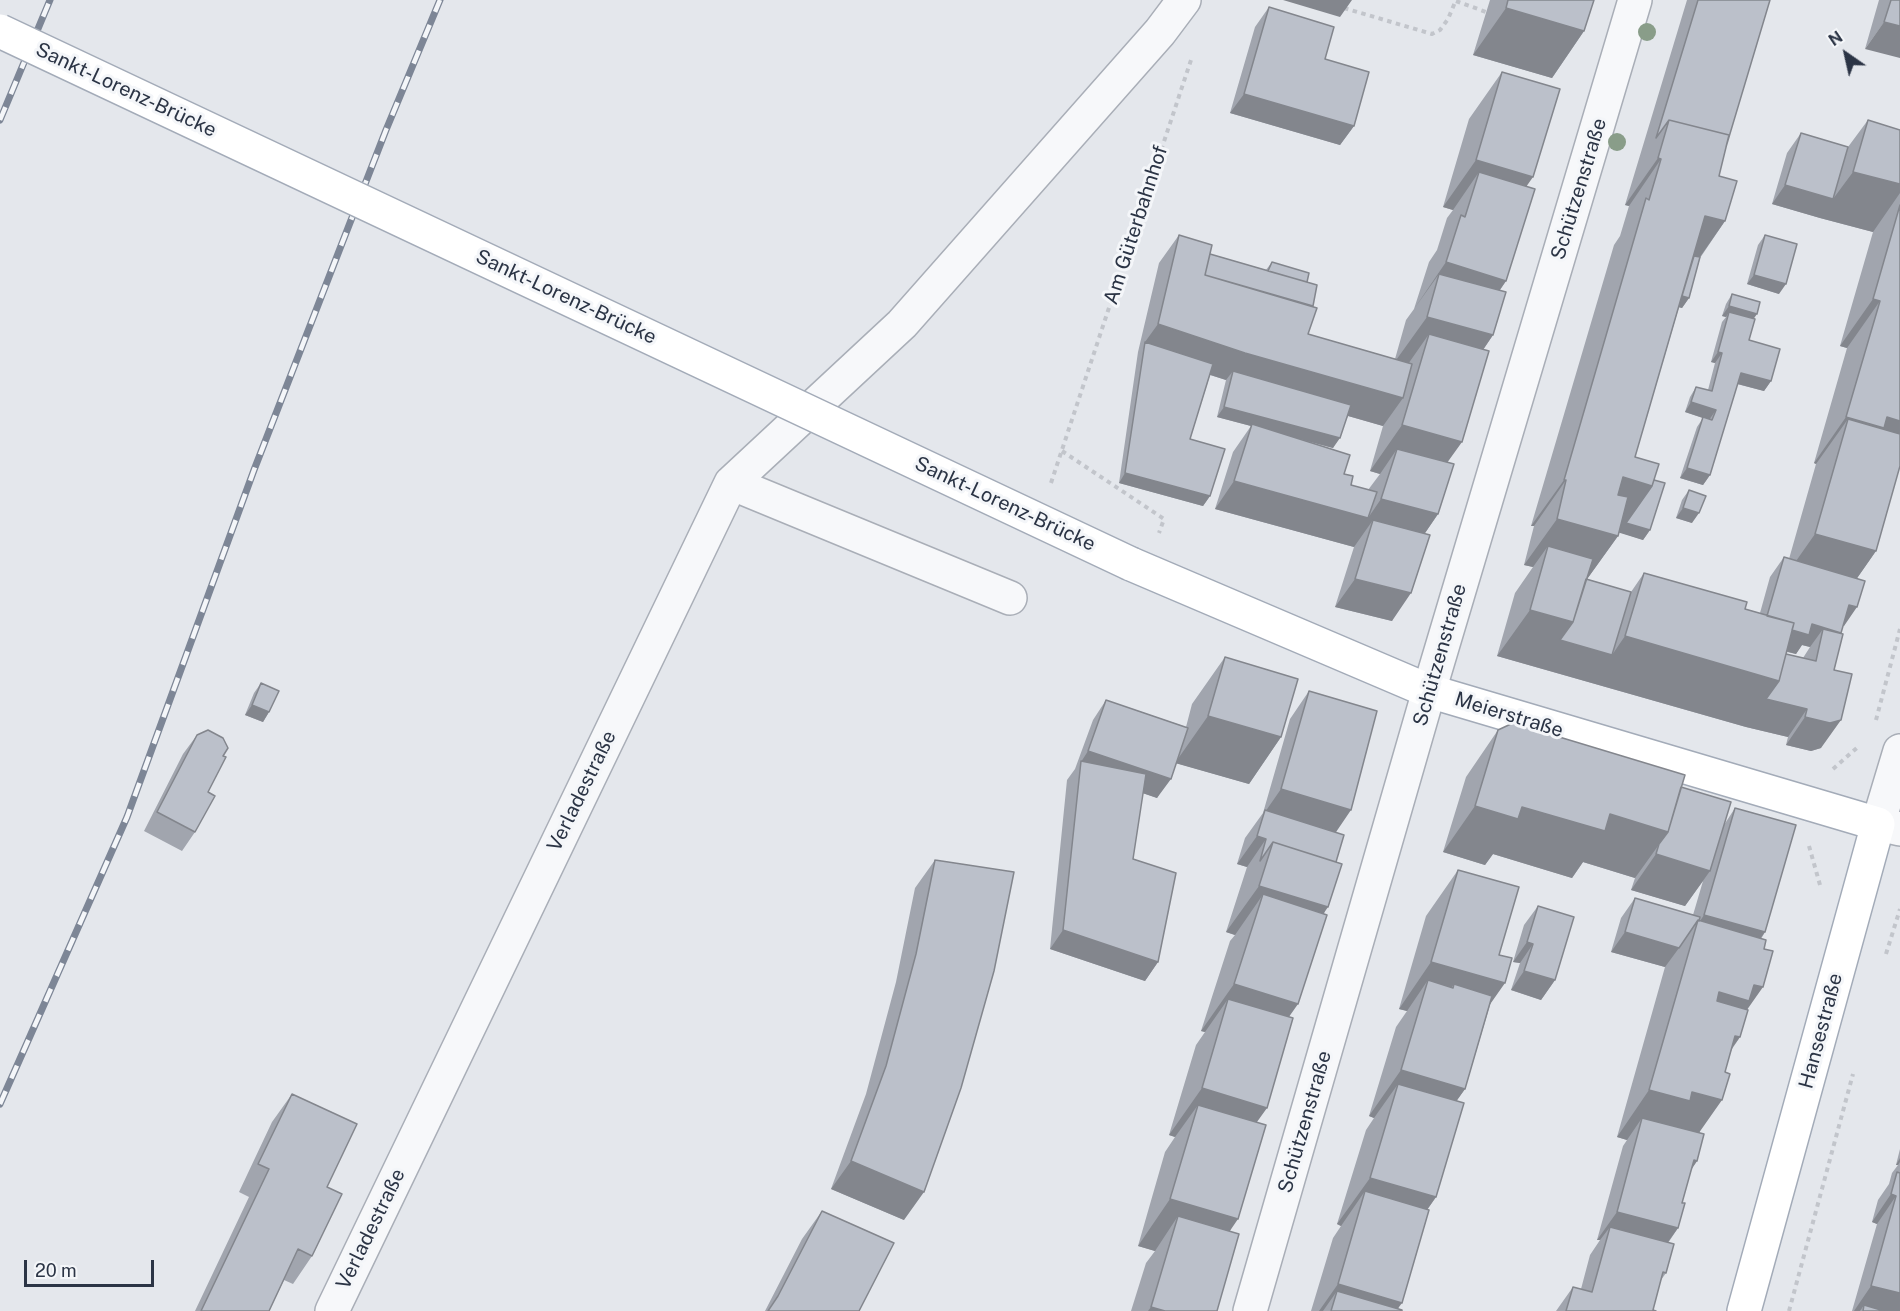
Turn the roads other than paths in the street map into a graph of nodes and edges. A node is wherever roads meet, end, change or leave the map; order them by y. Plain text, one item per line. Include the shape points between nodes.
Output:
1 (1184, 0) edge
2 (1635, 0) edge
3 (0, 31) edge
4 (731, 483) junction
5 (1131, 564) joint
6 (1010, 598) dead end
7 (1429, 691) junction
8 (1900, 751) edge
9 (1889, 826) edge
10 (332, 1311) edge
11 (1250, 1311) edge
12 (1744, 1311) edge

1 - 4 street, Verladestraße via 902,324
2 - 7 street, Schützenstraße
3 - 5 main road, Sankt-Lorenz-Brücke, bridge
4 - 6 street
4 - 10 street, Verladestraße
5 - 7 main road, Meierstraße
7 - 9 main road, Meierstraße
7 - 11 street, Schützenstraße
8 - 9 street, Hansestraße
9 - 12 main road, Hansestraße

